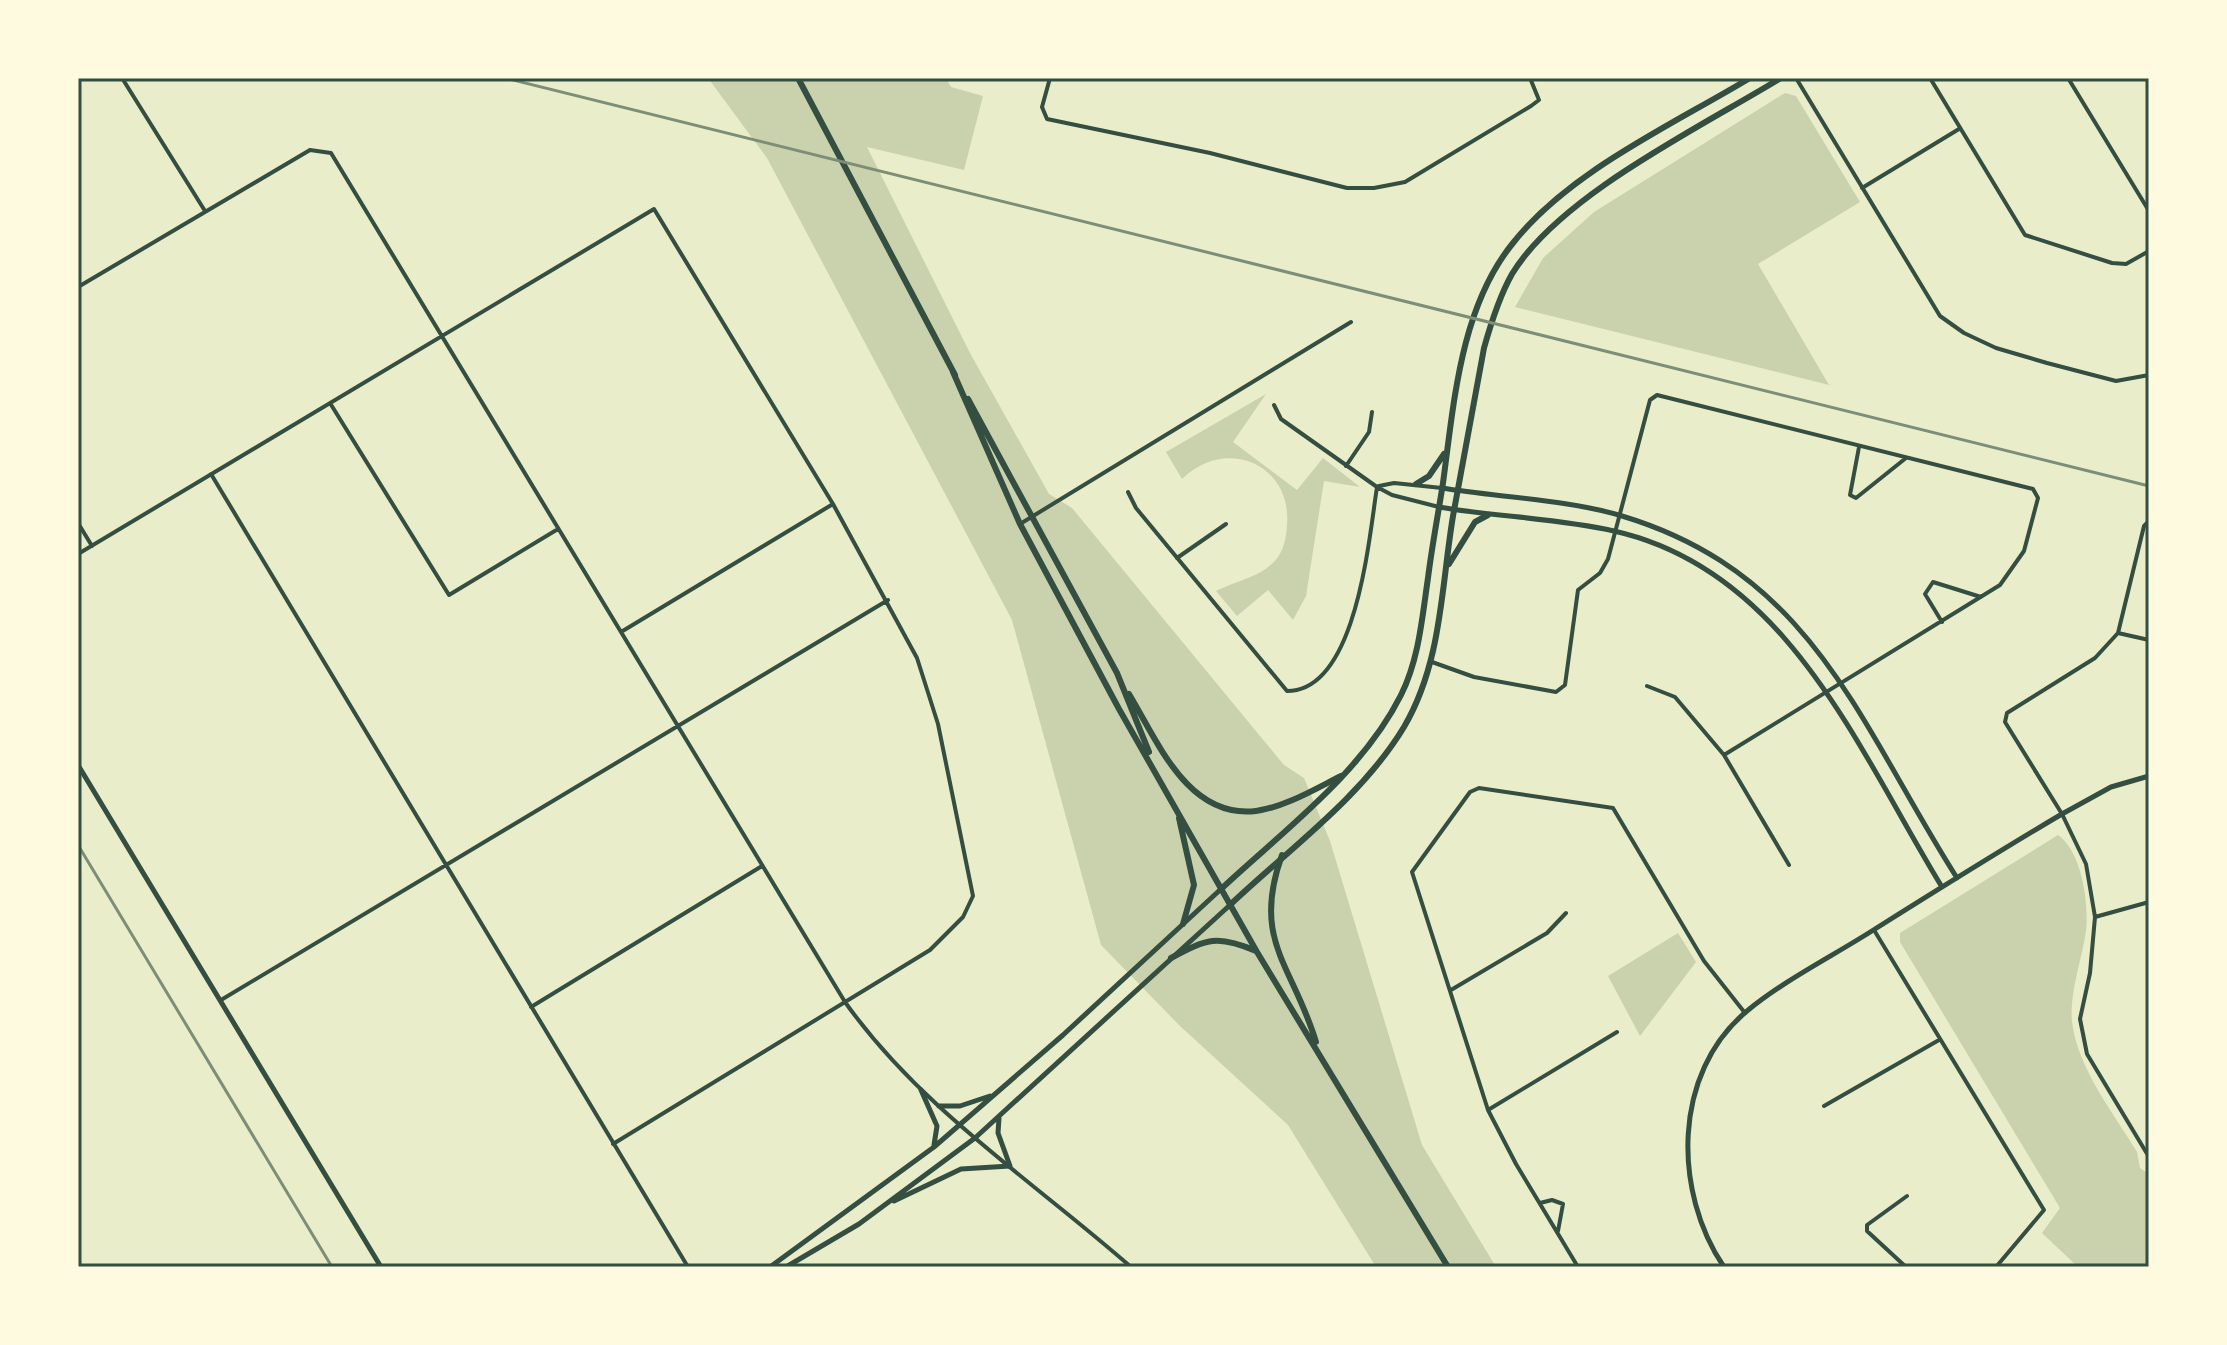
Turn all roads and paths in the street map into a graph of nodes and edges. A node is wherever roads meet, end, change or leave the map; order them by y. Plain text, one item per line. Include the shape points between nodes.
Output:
1 (122, 78) edge
2 (798, 78) edge
3 (1050, 78) edge
4 (1530, 78) edge
5 (1750, 78) edge
6 (1781, 78) edge
7 (1796, 78) edge
8 (1930, 78) edge
9 (2068, 78) edge
10 (1959, 129) junction
11 (1862, 188) junction
12 (205, 211) junction
13 (2149, 211) edge
14 (2149, 251) edge
15 (78, 287) edge
16 (1351, 322) dead end
17 (442, 336) junction
18 (953, 372) junction
19 (2149, 375) edge
20 (330, 403) junction
21 (1274, 405) dead end
22 (1372, 412) dead end
23 (1859, 447) junction
24 (1446, 451) junction
25 (1906, 458) junction
26 (1346, 466) junction
27 (211, 474) junction
28 (1416, 484) junction
29 (1377, 487) junction
30 (1442, 488) junction
31 (1458, 491) junction
32 (1128, 492) dead end
33 (833, 504) junction
34 (1439, 507) junction
35 (1455, 510) junction
36 (1618, 514) junction
37 (1488, 515) junction
38 (1033, 517) junction
39 (2149, 521) edge
40 (78, 523) edge
41 (1020, 524) junction
42 (1226, 524) dead end
43 (558, 529) junction
44 (1615, 531) junction
45 (92, 546) junction
46 (78, 554) edge
47 (1177, 558) junction
48 (1447, 567) junction
49 (1981, 597) junction
50 (888, 600) junction
51 (1942, 623) junction
52 (621, 632) junction
53 (2118, 633) junction
54 (2149, 640) edge
55 (1432, 662) junction
56 (1117, 673) junction
57 (1647, 686) dead end
58 (1842, 686) junction
59 (1828, 694) junction
60 (678, 726) junction
61 (1724, 755) junction
62 (78, 765) edge
63 (1155, 766) junction
64 (1341, 776) junction
65 (2149, 776) edge
66 (1174, 803) junction
67 (2062, 814) junction
68 (1282, 855) junction
69 (445, 864) junction
70 (1789, 865) dead end
71 (762, 866) junction
72 (1957, 878) junction
73 (1942, 887) junction
74 (1221, 889) junction
75 (2149, 902) edge
76 (1230, 905) junction
77 (1566, 913) dead end
78 (2095, 917) junction
79 (1183, 924) junction
80 (1874, 930) junction
81 (1257, 952) junction
82 (1171, 958) junction
83 (1451, 990) junction
84 (221, 1000) junction
85 (845, 1002) junction
86 (531, 1007) junction
87 (1745, 1013) junction
88 (1617, 1032) dead end
89 (1939, 1040) junction
90 (1318, 1049) junction
91 (921, 1090) junction
92 (995, 1095) junction
93 (939, 1106) junction
94 (1824, 1106) dead end
95 (1488, 1110) junction
96 (999, 1117) junction
97 (959, 1124) junction
98 (975, 1138) junction
99 (613, 1144) junction
100 (934, 1147) junction
101 (2149, 1157) edge
102 (1010, 1166) junction
103 (1907, 1196) dead end
104 (1540, 1203) junction
105 (885, 1204) junction
106 (1558, 1234) junction
107 (381, 1267) edge
108 (688, 1267) edge
109 (770, 1267) edge
110 (786, 1267) edge
111 (1131, 1267) edge
112 (1448, 1267) edge
113 (1578, 1267) edge
114 (1724, 1267) edge
115 (1906, 1267) edge
116 (1996, 1267) edge

1 - 12 street
2 - 18 main road
3 - 4 street via 1042,107 1047,119 1347,188 1405,182 1539,100
5 - 24 main road via 1577,184 1514,241 1473,317
6 - 31 main road via 1607,184 1528,252 1491,322
7 - 11 street
8 - 10 street
9 - 13 street
10 - 11 street
10 - 14 street via 2025,235 2112,263 2126,264
11 - 19 street via 1940,316 1964,333 1996,348 2116,381
12 - 15 street
12 - 17 street via 310,150 331,153
16 - 38 street
17 - 20 street
17 - 33 street via 654,209
17 - 43 street
18 - 38 main road
18 - 41 main road
20 - 27 street
20 - 43 street via 449,595
21 - 26 street via 1281,419
22 - 26 street via 1369,432
23 - 25 street
23 - 25 street via 1850,495 1856,498
23 - 36 street via 1657,395 1650,400
24 - 28 main road via 1429,476
24 - 30 main road
25 - 49 street via 2033,489 2038,498 2016,566
26 - 29 street
27 - 45 street
27 - 69 street
28 - 29 street
28 - 30 street
29 - 34 street
29 - 47 street via 1359,597 1348,630 1321,674 1301,691 1287,691
30 - 31 street
30 - 34 main road
31 - 35 main road
31 - 36 street
32 - 47 street
33 - 50 street
33 - 52 street
34 - 35 street
34 - 64 main road via 1415,657 1402,694 1365,751
35 - 37 street
35 - 48 main road
36 - 44 street
36 - 58 street via 1723,561 1766,592 1805,632
37 - 44 street
37 - 48 main road via 1475,522
38 - 41 street
38 - 56 main road
39 - 53 street
40 - 45 street
41 - 63 main road
42 - 47 street
43 - 52 street
44 - 55 street via 1600,573 1578,590 1565,685 1556,692 1474,677
44 - 59 street via 1711,572 1755,604
45 - 46 street
48 - 55 main road
49 - 51 street
49 - 51 street via 1933,582 1925,594
50 - 60 street
50 - 85 street via 917,658 938,724 973,886 972,903 930,950
51 - 58 street
52 - 60 street
53 - 54 street
53 - 67 street via 2095,658 2007,713 2005,722
55 - 68 main road via 1418,700 1380,761
56 - 63 main road
56 - 64 main road via 1173,768 1210,803 1256,811
57 - 61 street via 1675,697
58 - 59 street
58 - 72 street
59 - 61 street
59 - 73 street
60 - 69 street
60 - 71 street
61 - 70 street
62 - 84 street
63 - 66 main road
64 - 74 main road
65 - 67 street via 2111,787
66 - 74 main road
66 - 79 main road via 1194,885
67 - 72 street
67 - 78 street via 2086,864
68 - 76 main road
68 - 90 main road via 1269,899 1271,931
69 - 84 street
69 - 86 street
71 - 85 street
71 - 86 street
72 - 73 street
73 - 80 street
74 - 76 main road
74 - 79 street
75 - 78 street
76 - 81 main road
76 - 82 street
77 - 83 street via 1547,933
78 - 101 street via 2080,1019 2087,1054
79 - 92 street
80 - 87 street
80 - 89 street
81 - 82 main road via 1219,938
81 - 90 main road
82 - 96 street
83 - 87 street via 1412,872 1470,792 1479,788 1613,808 1704,961
83 - 95 street
84 - 107 street
85 - 91 street via 875,1045
85 - 99 street
86 - 99 street
87 - 114 street via 1707,1064 1688,1126 1691,1190 1701,1226
88 - 95 street
89 - 94 street
89 - 116 street via 2044,1210
90 - 112 main road
91 - 93 street
91 - 100 street via 937,1126
92 - 93 street via 960,1106
92 - 97 street
93 - 97 street
95 - 104 street
96 - 98 street
96 - 102 street via 998,1133
97 - 98 street
97 - 100 street
98 - 102 street
98 - 105 street
99 - 108 street
100 - 109 street
102 - 105 street via 961,1169
102 - 111 street
103 - 115 street via 1867,1225 1867,1231
104 - 106 street
104 - 106 street via 1563,1204
105 - 110 street
106 - 113 street

